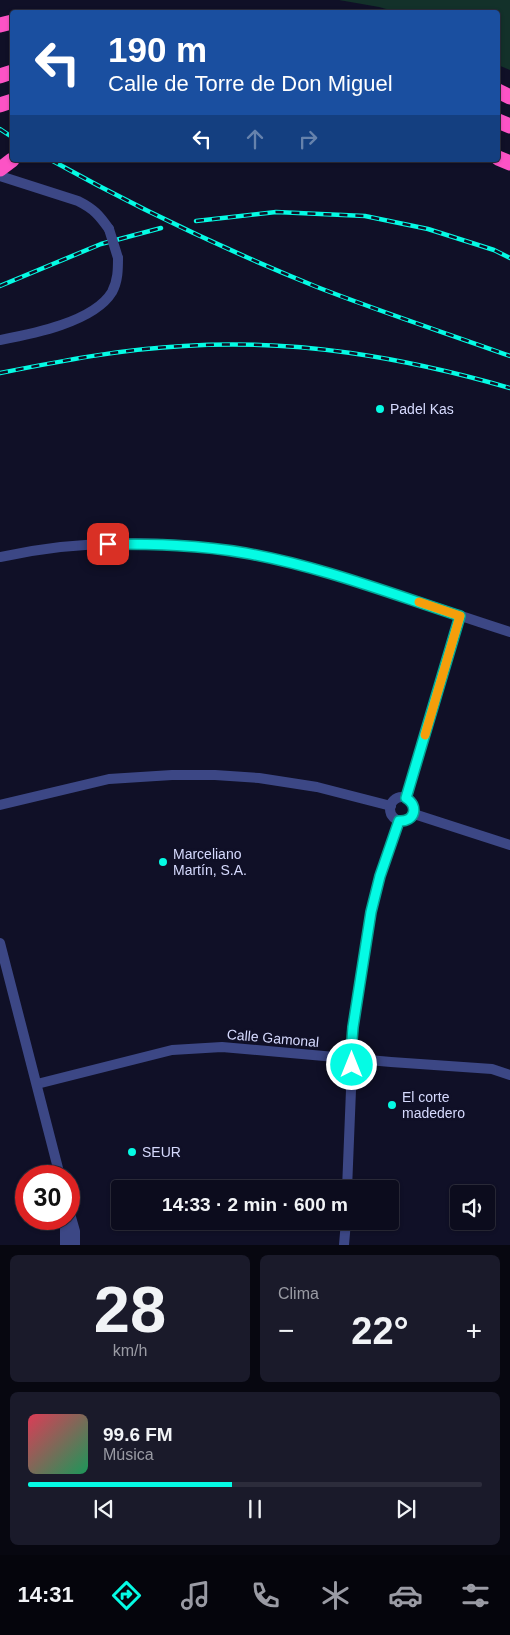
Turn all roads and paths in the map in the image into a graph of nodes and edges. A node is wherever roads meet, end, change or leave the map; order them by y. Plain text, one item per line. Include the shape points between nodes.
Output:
1 (0, 176) edge
2 (0, 340) edge
3 (0, 557) edge
4 (460, 616) junction
5 (510, 632) edge
6 (406, 798) junction
7 (0, 805) edge
8 (390, 806) junction
9 (414, 814) junction
10 (399, 821) junction
11 (510, 845) edge
12 (0, 943) edge
13 (351, 1059) junction
14 (510, 1075) edge
15 (37, 1084) junction
16 (57, 1165) edge
17 (347, 1180) edge
18 (65, 1230) edge
19 (75, 1230) edge
20 (345, 1230) edge
21 (65, 1245) edge
22 (75, 1245) edge
23 (344, 1245) edge

1 - 2 street, bridge via 90,207 109,229 118,258 115,286 102,303 65,324
3 - 4 street via 108,544 173,545 227,551 312,568
4 - 5 street
4 - 6 street
6 - 8 street via 394,800
6 - 9 street via 412,802
7 - 8 street via 109,779 215,775 317,787
8 - 10 street via 390,812
9 - 10 street via 405,822
9 - 11 street
10 - 13 street via 371,912
12 - 15 street
13 - 14 street, Calle Gamonal via 492,1069
13 - 15 street, Calle Gamonal via 222,1047 172,1050
13 - 17 street
15 - 16 street
18 - 21 street
19 - 22 street
20 - 23 street

